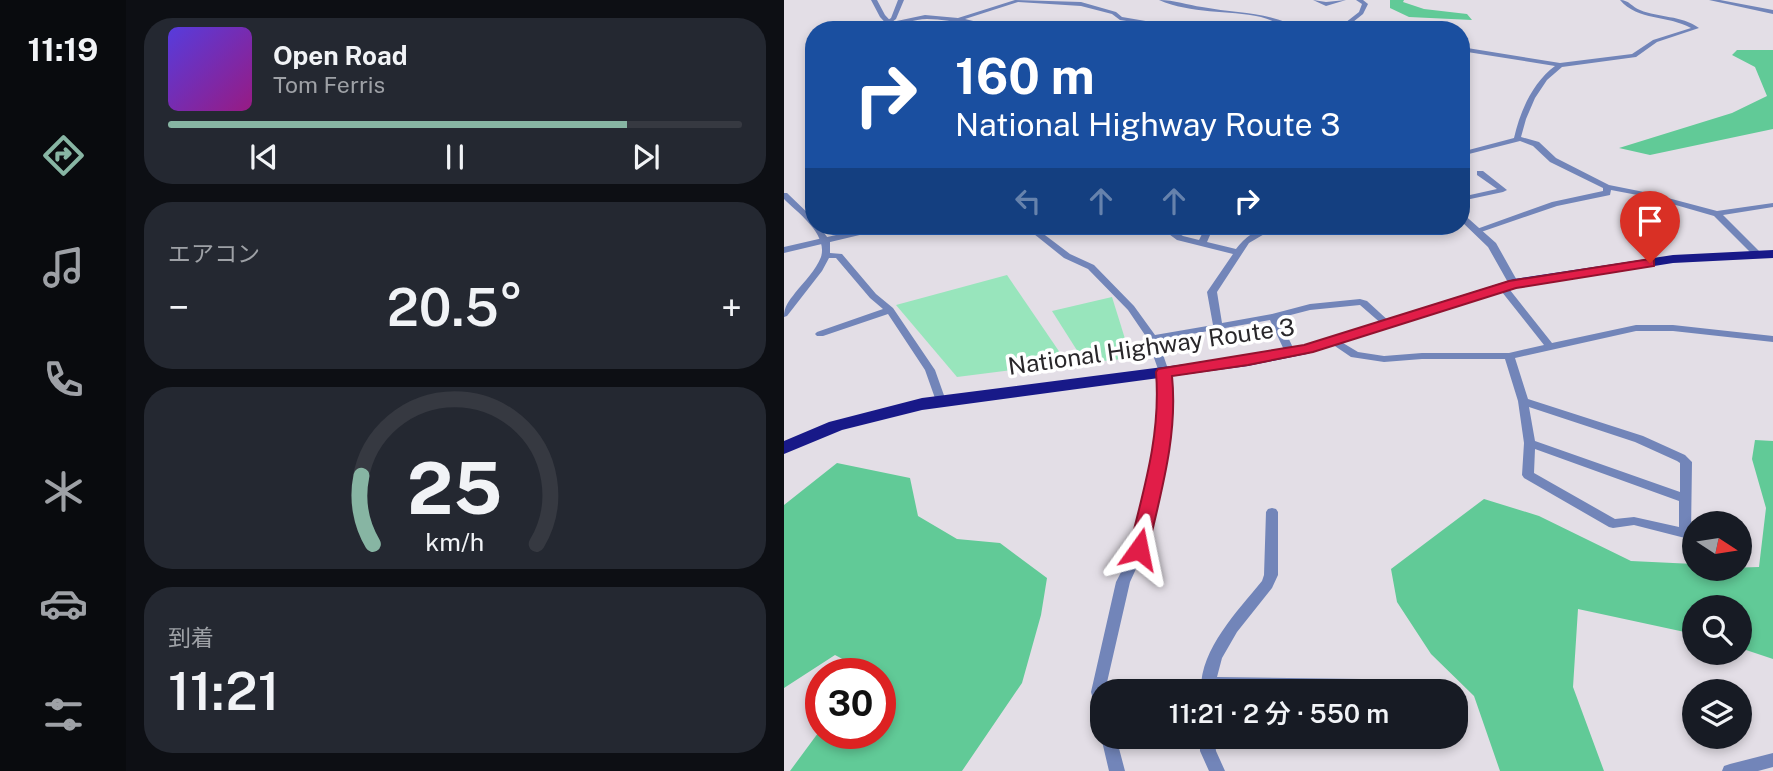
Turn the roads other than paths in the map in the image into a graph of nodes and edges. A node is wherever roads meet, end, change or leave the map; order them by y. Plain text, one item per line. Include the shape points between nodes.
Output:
1 (874, 0) edge
2 (901, 0) edge
3 (1020, 0) edge
4 (1162, 0) edge
5 (1317, 0) edge
6 (1343, 0) edge
7 (1359, 0) edge
8 (1623, 0) edge
9 (1712, 0) edge
10 (1773, 12) edge
11 (958, 20) junction
12 (888, 21) edge
13 (892, 21) edge
14 (908, 21) edge
15 (963, 21) edge
16 (1139, 21) edge
17 (1276, 21) edge
18 (1351, 21) edge
19 (1470, 50) edge
20 (1560, 65) junction
21 (1517, 139) junction
22 (1470, 152) edge
23 (1480, 173) dead end
24 (1607, 187) junction
25 (784, 195) edge
26 (1470, 197) edge
27 (1773, 205) edge
28 (1717, 214) junction
29 (805, 216) edge
30 (1470, 223) edge
31 (1478, 230) junction
32 (822, 235) edge
33 (850, 235) edge
34 (1040, 235) edge
35 (1176, 235) edge
36 (1206, 235) edge
37 (1257, 235) edge
38 (826, 241) junction
39 (1202, 244) junction
40 (784, 250) edge
41 (1237, 252) junction
42 (826, 254) junction
43 (1765, 254) edge
44 (1508, 286) junction
45 (890, 310) junction
46 (784, 314) edge
47 (1273, 317) junction
48 (1386, 323) junction
49 (1218, 326) junction
50 (820, 334) dead end
51 (1152, 338) junction
52 (1773, 339) edge
53 (1334, 342) junction
54 (1550, 347) junction
55 (1290, 352) junction
56 (1509, 356) junction
57 (1164, 372) junction
58 (941, 401) junction
59 (1523, 401) junction
60 (1531, 443) junction
61 (784, 448) edge
62 (1685, 499) junction
63 (1272, 512) dead end
64 (1101, 679) edge
65 (1210, 679) edge
66 (1112, 749) edge
67 (1208, 749) edge
68 (1773, 760) edge
69 (1117, 771) edge
70 (1217, 771) edge
71 (1730, 771) edge

1 - 12 street
2 - 13 street
3 - 11 street
3 - 16 street via 1081,4
4 - 17 street
5 - 6 street via 1326,4
7 - 18 street via 1365,4 1362,13
8 - 20 street via 1633,10 1696,28 1655,41 1634,56
9 - 10 street
11 - 14 street via 925,17
11 - 15 street
19 - 20 street
20 - 21 street via 1531,101
21 - 22 street
21 - 24 street via 1536,145 1553,160
23 - 26 street via 1503,190
24 - 28 street
24 - 31 street via 1607,193 1555,204
25 - 29 street
27 - 28 street
28 - 43 street
30 - 31 street
31 - 44 street via 1492,245
32 - 38 street
33 - 38 street
34 - 51 street via 1091,267 1131,308
35 - 39 street
36 - 39 street
37 - 41 street
38 - 40 street
38 - 42 street
39 - 41 street
41 - 49 street via 1212,292
42 - 45 street via 839,256
42 - 46 street
43 - 44 highway, National Highway Route 3 via 1674,259
44 - 48 highway, National Highway Route 3
44 - 54 street
45 - 50 street
45 - 58 street via 930,370
47 - 48 street via 1310,307 1360,302
47 - 49 street
47 - 55 street
48 - 53 highway, National Highway Route 3
49 - 51 street
51 - 57 street
52 - 54 street via 1636,328
53 - 55 highway, National Highway Route 3
53 - 56 street via 1368,359
54 - 56 street
55 - 57 highway, National Highway Route 3
56 - 59 street
57 - 58 highway, National Highway Route 3
57 - 64 street via 1167,407 1160,454 1139,549 1123,582
58 - 61 highway, National Highway Route 3 via 836,425
59 - 60 street
59 - 62 street via 1639,439 1681,458 1686,462
60 - 62 street
60 - 62 street via 1528,475 1613,524 1633,521 1685,533
63 - 65 street via 1271,575 1226,638
66 - 69 street
67 - 70 street
68 - 71 street

